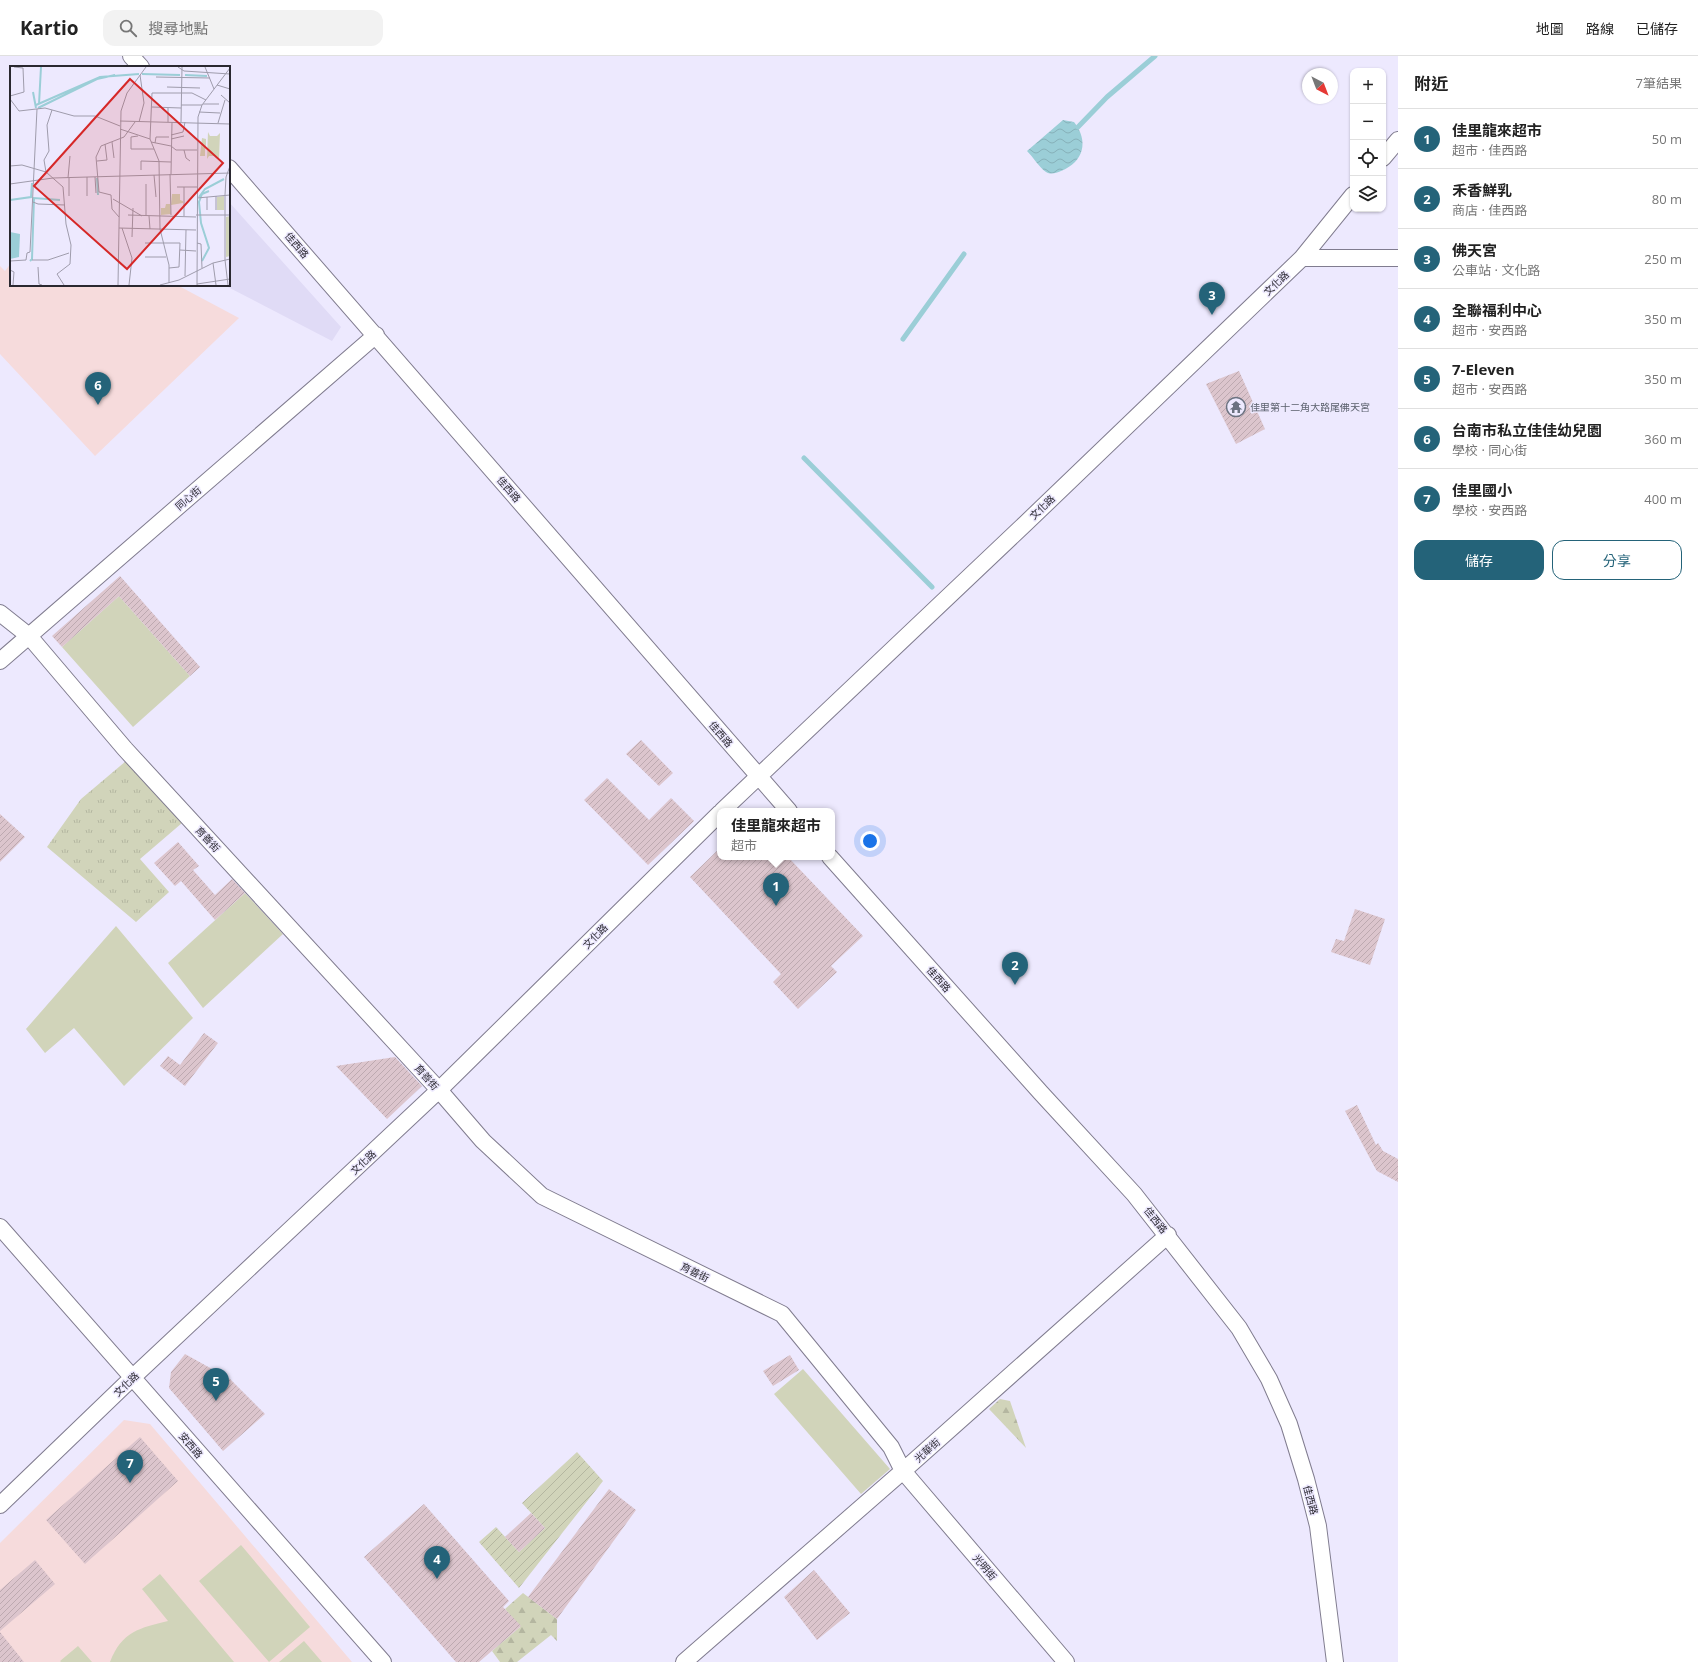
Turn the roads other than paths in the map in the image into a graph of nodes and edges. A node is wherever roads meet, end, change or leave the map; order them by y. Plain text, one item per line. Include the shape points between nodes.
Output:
1 (131, 56) edge
2 (139, 66) edge
3 (1398, 140) edge
4 (1386, 154) edge
5 (230, 169) edge
6 (1350, 199) edge
7 (1302, 258) junction
8 (1398, 258) edge
9 (376, 335) junction
10 (0, 613) edge
11 (29, 636) junction
12 (0, 661) edge
13 (758, 776) junction
14 (725, 808) edge
15 (786, 808) edge
16 (717, 816) edge
17 (833, 860) edge
18 (439, 1090) junction
19 (0, 1227) edge
20 (1168, 1235) junction
21 (132, 1378) junction
22 (903, 1471) junction
23 (0, 1505) edge
24 (383, 1662) edge
25 (684, 1662) edge
26 (1066, 1662) edge
27 (1335, 1662) edge

1 - 2 street
3 - 4 street
5 - 9 street, 佳西路
6 - 7 street, 文化路
7 - 8 street
7 - 13 street, 文化路
9 - 11 street, 同心街
9 - 13 street, 佳西路
10 - 11 street, 育善街
11 - 12 street, 同心街
11 - 18 street, 育善街 via 125,749
13 - 14 street, 文化路
13 - 15 street, 佳西路
16 - 18 street, 文化路
17 - 20 street, 佳西路
18 - 21 street, 文化路
18 - 22 street, 育善街 via 483,1141 542,1196 782,1314 891,1448
19 - 21 street, 安西路
20 - 22 street, 光華街
20 - 27 street, 佳西路 via 1239,1328 1269,1379 1289,1424 1318,1526
21 - 23 street, 文化路
21 - 24 street, 安西路
22 - 25 street, 光華街
22 - 26 street, 光明街

